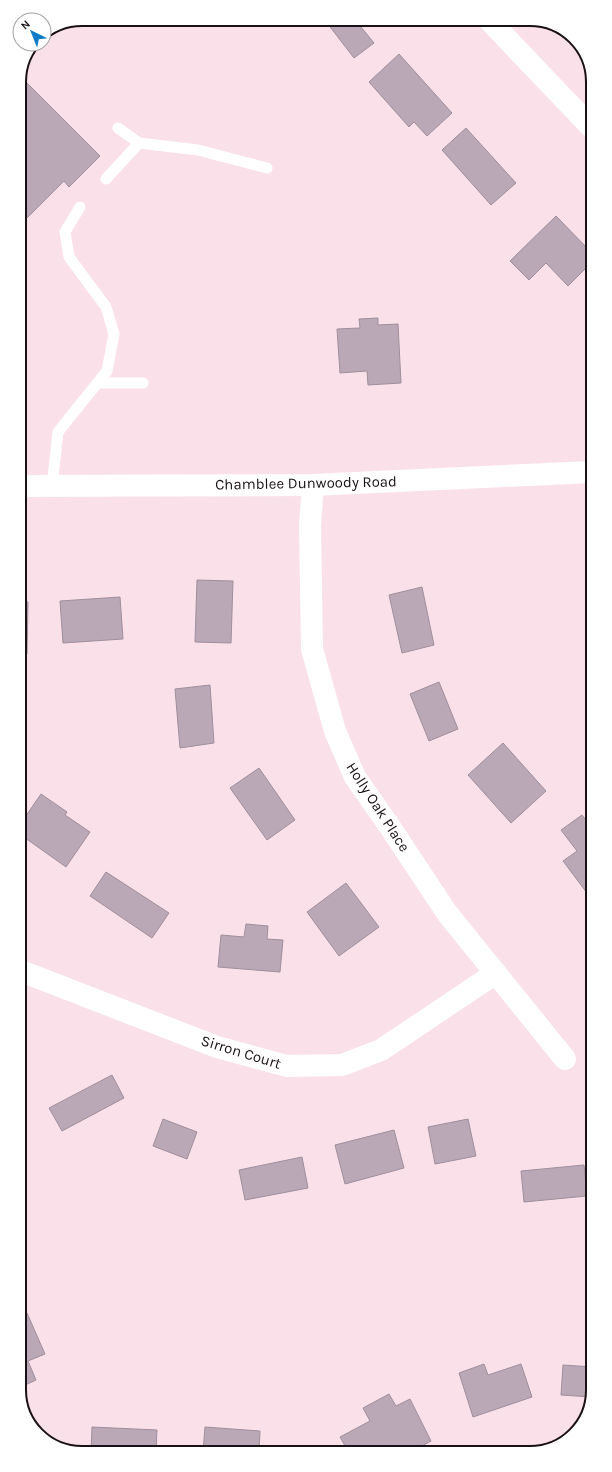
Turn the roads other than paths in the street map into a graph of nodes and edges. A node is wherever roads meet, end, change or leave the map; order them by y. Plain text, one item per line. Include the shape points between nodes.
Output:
1 (495, 26) edge
2 (586, 122) edge
3 (118, 128) dead end
4 (139, 143) junction
5 (267, 168) dead end
6 (106, 179) dead end
7 (80, 207) dead end
8 (98, 383) junction
9 (143, 383) dead end
10 (586, 472) edge
11 (313, 485) junction
12 (26, 486) edge
13 (52, 486) junction
14 (26, 972) edge
15 (496, 973) junction
16 (565, 1059) dead end

1 - 2 street
3 - 4 lane
4 - 5 lane via 198,150
4 - 6 lane
7 - 8 lane via 65,232 69,257 106,307 114,334 107,371
8 - 9 lane
8 - 13 lane via 58,432
10 - 11 street, Chamblee Dunwoody Road
11 - 13 street, Chamblee Dunwoody Road
11 - 15 street, Holly Oak Place via 310,525 312,649 335,731 355,777 447,913
12 - 13 street, Chamblee Dunwoody Road
14 - 15 street, Sirron Court via 218,1047 287,1066 342,1065 381,1050
15 - 16 street, Holly Oak Place

